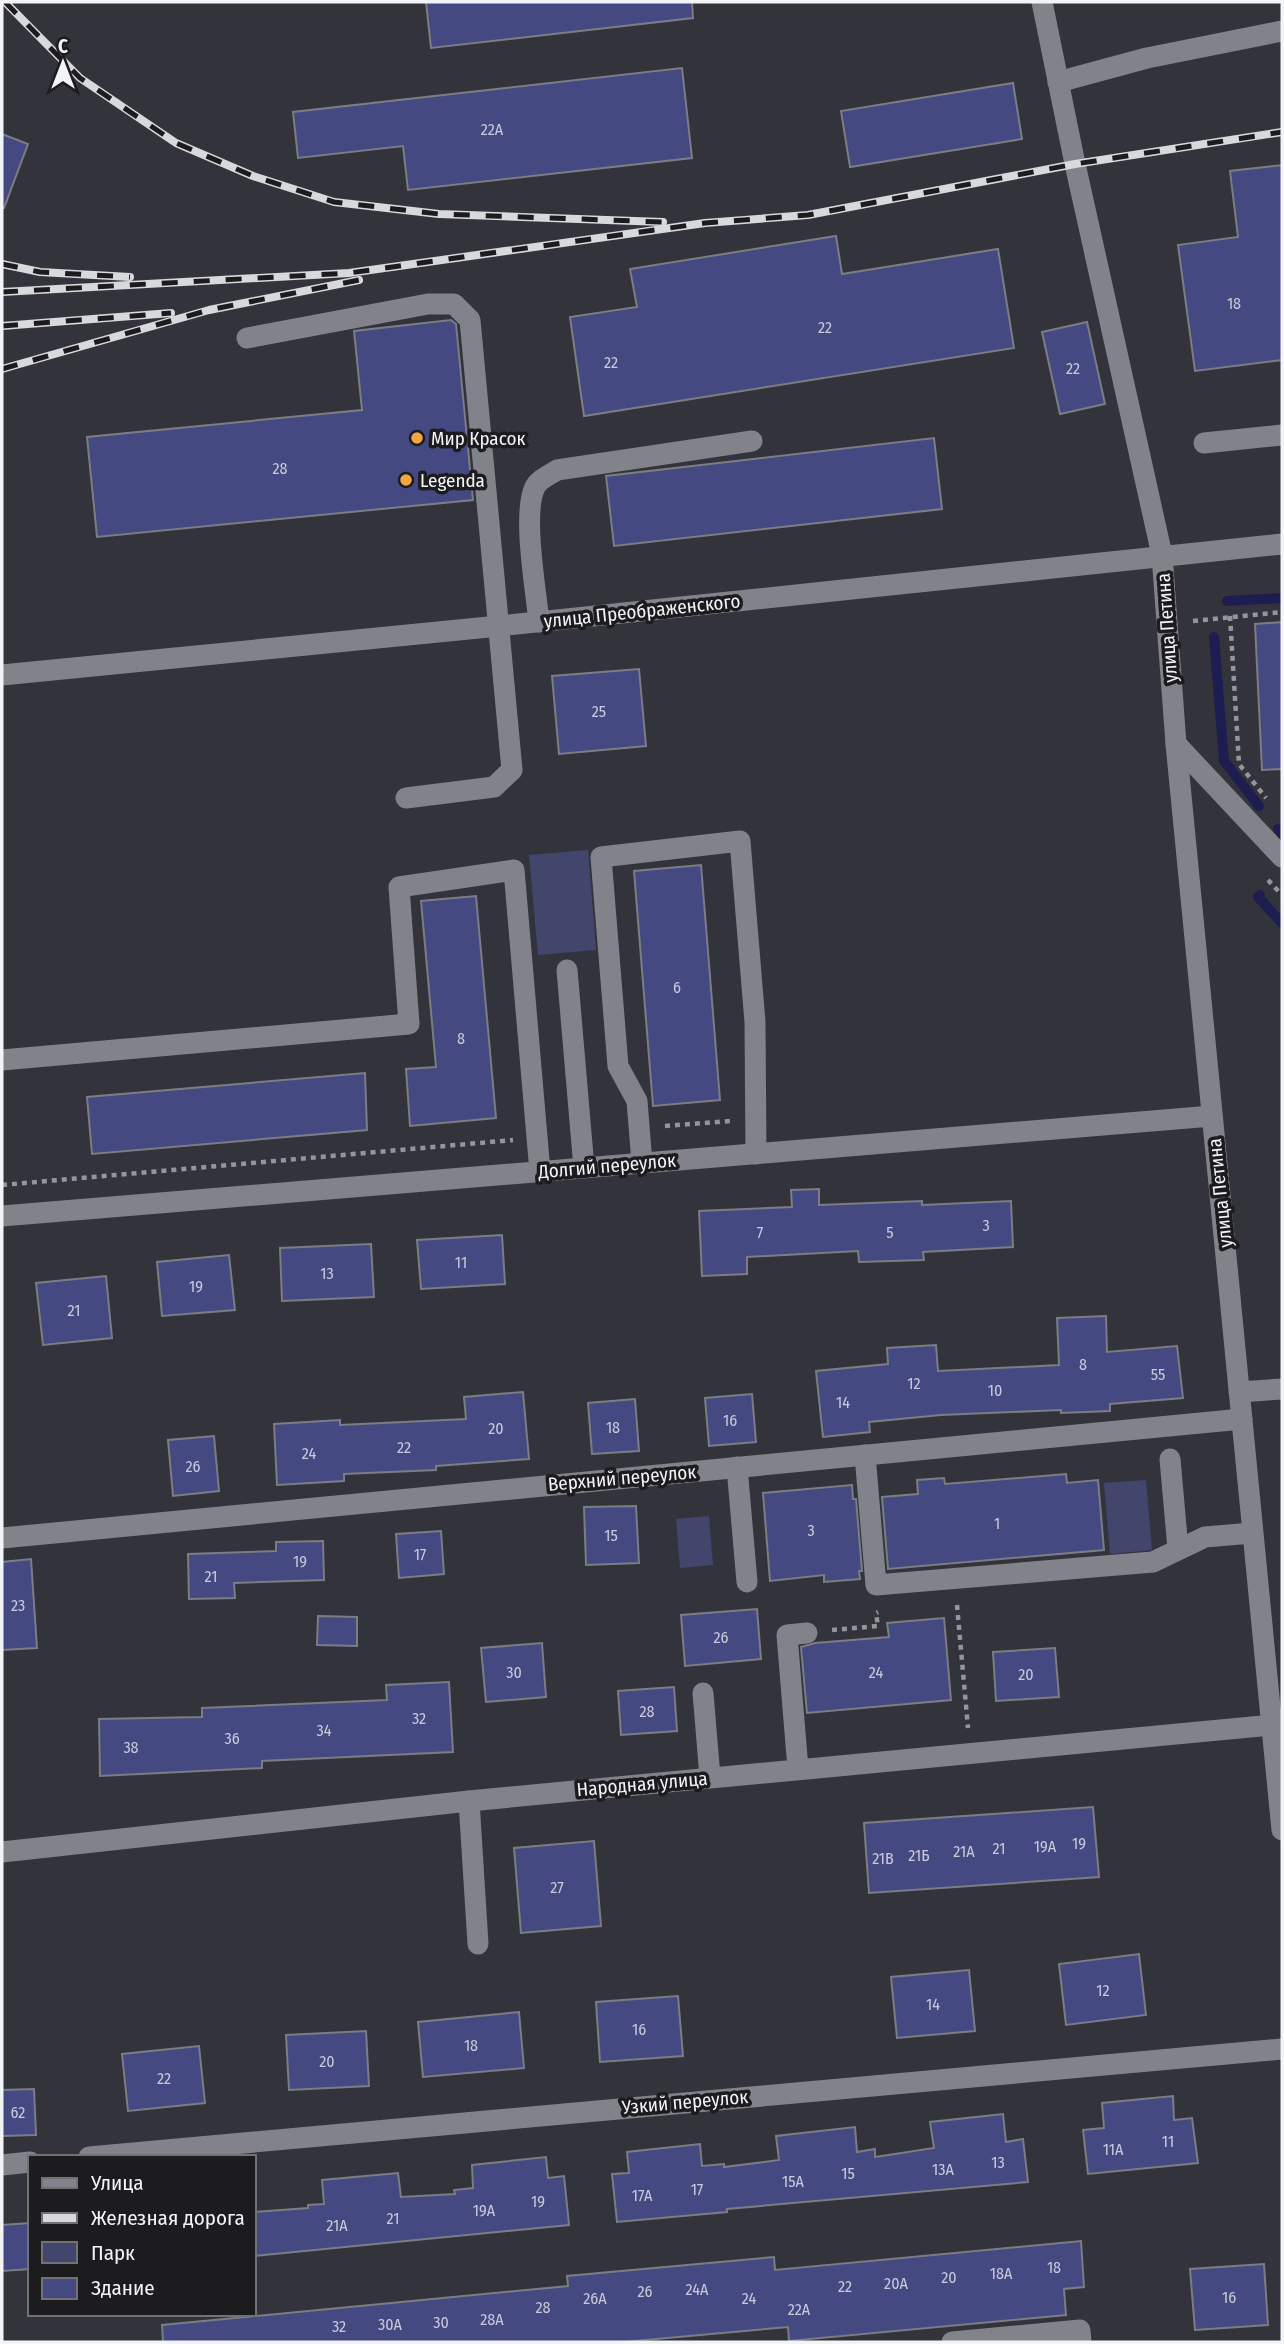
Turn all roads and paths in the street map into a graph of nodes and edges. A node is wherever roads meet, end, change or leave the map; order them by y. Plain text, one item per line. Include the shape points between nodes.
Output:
1 (1042, 2) edge
2 (1282, 31) edge
3 (1058, 82) junction
4 (247, 338) dead end
5 (1282, 435) edge
6 (752, 441) dead end
7 (1204, 443) dead end
8 (1282, 544) edge
9 (1161, 555) junction
10 (1282, 611) edge
11 (1230, 616) junction
12 (539, 622) junction
13 (1167, 625) junction
14 (499, 626) junction
15 (2, 675) edge
16 (1175, 744) junction
17 (406, 799) dead end
18 (1269, 802) dead end
19 (1282, 857) edge
20 (568, 970) dead end
21 (2, 1060) edge
22 (1212, 1116) junction
23 (755, 1118) junction
24 (640, 1129) junction
25 (537, 1138) junction
26 (755, 1154) junction
27 (642, 1163) junction
28 (584, 1168) junction
29 (540, 1171) junction
30 (2, 1185) edge
31 (2, 1212) edge
32 (1282, 1389) edge
33 (1240, 1392) junction
34 (1242, 1419) junction
35 (865, 1455) junction
36 (1170, 1459) dead end
37 (737, 1467) junction
38 (1252, 1533) junction
39 (2, 1538) edge
40 (1178, 1549) junction
41 (747, 1582) dead end
42 (944, 1606) dead end
43 (890, 1611) dead end
44 (807, 1633) joint
45 (703, 1693) dead end
46 (1277, 1725) edge
47 (970, 1754) junction
48 (798, 1769) junction
49 (710, 1777) junction
50 (469, 1801) junction
51 (1282, 1830) edge
52 (2, 1852) edge
53 (478, 1944) dead end
54 (1282, 2049) edge
55 (111, 2155) edge
56 (28, 2162) edge
57 (2, 2165) edge
58 (952, 2342) edge
59 (1081, 2342) edge

1 - 3 street, улица Петина
2 - 3 street via 1147,58
3 - 9 street, улица Петина
4 - 14 street via 428,304 454,304 470,320
5 - 7 street
6 - 12 street via 557,470 537,483 530,501
8 - 9 street, улица Преображенского
9 - 12 street, улица Преображенского
9 - 13 street, улица Петина
10 - 11 path
11 - 13 path
11 - 18 path via 1239,764
12 - 14 street, улица Преображенского
13 - 16 street, улица Петина
14 - 15 street, улица Преображенского
14 - 17 street via 512,770 494,787
16 - 19 street
16 - 22 street, улица Петина
20 - 28 street
21 - 25 street via 409,1024 399,887 514,870
22 - 26 street, Долгий переулок
22 - 33 street, улица Петина
23 - 24 path
23 - 24 street via 755,1022 740,841 601,857 618,1066 637,1101
23 - 26 street
24 - 27 street
25 - 29 street
25 - 30 path
26 - 27 street, Долгий переулок
27 - 28 street, Долгий переулок
28 - 29 street, Долгий переулок
29 - 31 street, Долгий переулок
32 - 33 street
33 - 34 street, улица Петина
34 - 35 street, Верхний переулок
34 - 38 street, улица Петина
35 - 37 street, Верхний переулок
35 - 40 street via 876,1585 1153,1562
36 - 40 street
37 - 39 street, Верхний переулок
37 - 41 street
38 - 40 street via 1205,1537
38 - 46 street, улица Петина
42 - 47 path via 957,1605
43 - 44 path via 876,1613 878,1626
44 - 48 street via 787,1635
45 - 49 street
46 - 47 street, Народная улица
46 - 51 street, улица Петина
47 - 48 street, Народная улица
48 - 49 street, Народная улица
49 - 50 street, Народная улица
50 - 52 street, Народная улица
50 - 53 street
54 - 55 street, Узкий переулок
56 - 57 street
58 - 59 street via 1080,2330

